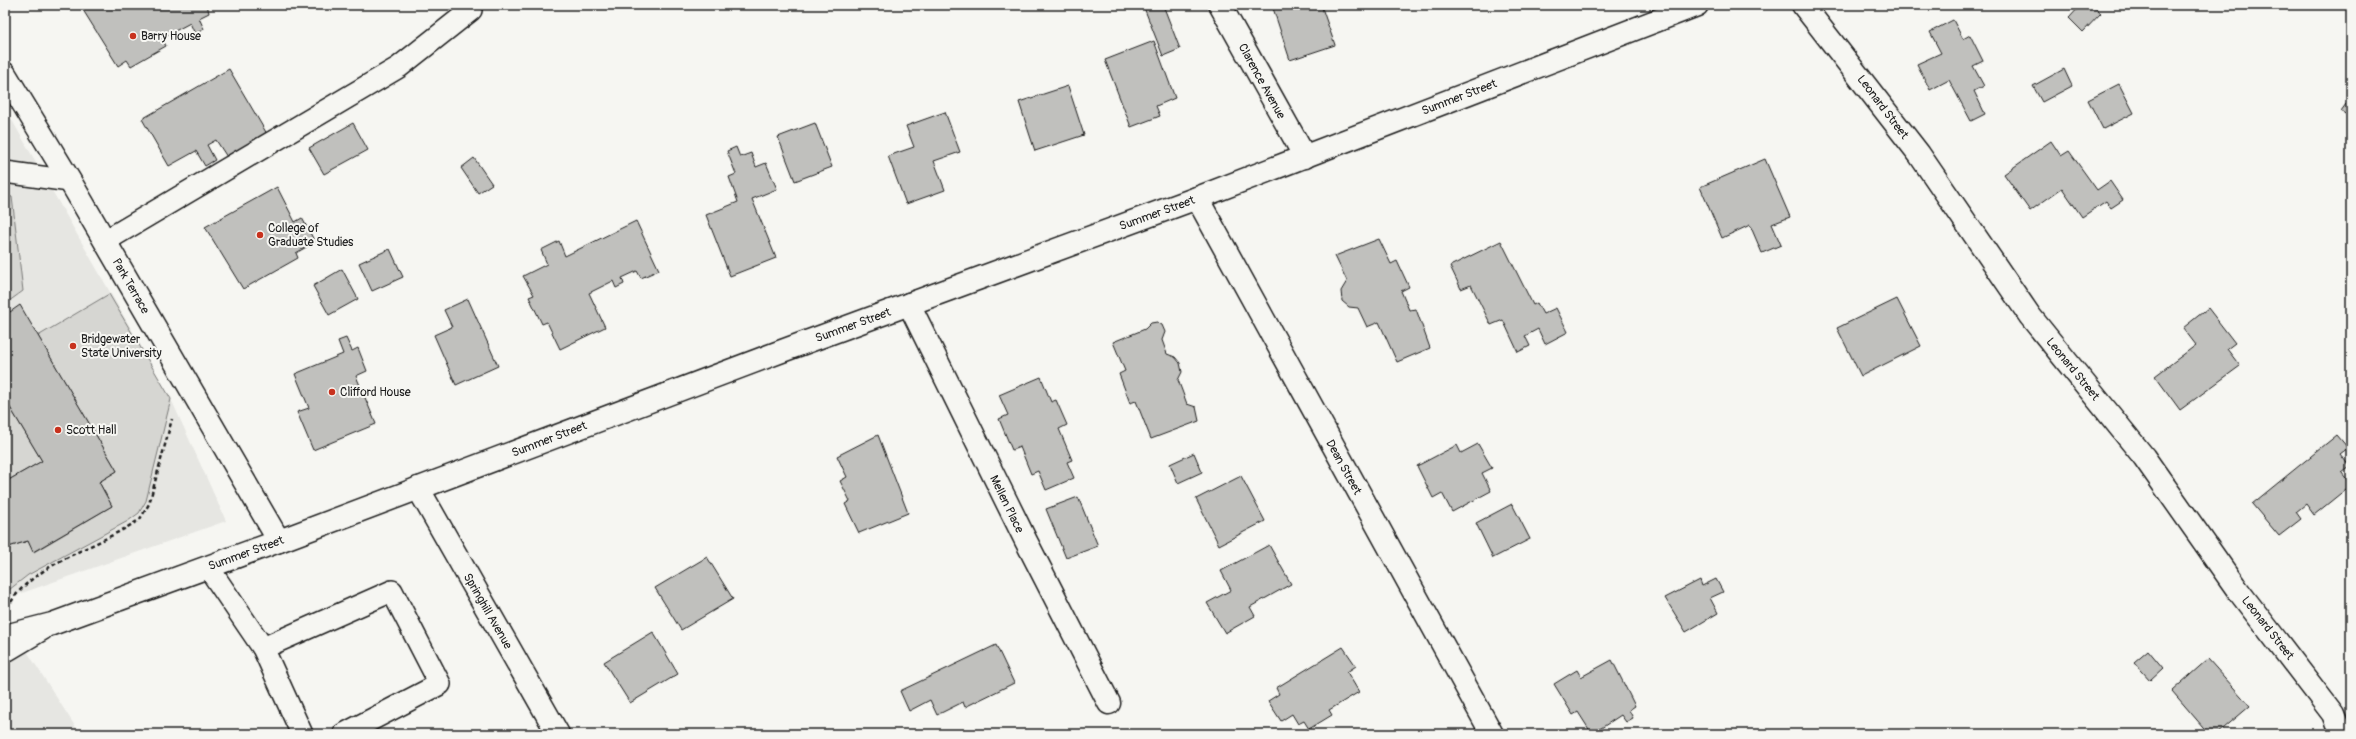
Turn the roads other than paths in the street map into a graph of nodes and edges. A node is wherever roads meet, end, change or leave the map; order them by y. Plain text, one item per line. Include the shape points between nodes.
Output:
1 (471, 5) edge
2 (1220, 5) edge
3 (1697, 5) edge
4 (1803, 5) edge
5 (5, 74) edge
6 (1305, 157) junction
7 (5, 172) edge
8 (70, 181) junction
9 (1197, 198) junction
10 (105, 241) junction
11 (909, 304) junction
12 (418, 488) junction
13 (279, 541) junction
14 (208, 567) junction
15 (52, 624) junction
16 (5, 636) edge
17 (263, 648) junction
18 (5, 651) edge
19 (1109, 703) dead end
20 (302, 734) edge
21 (344, 734) edge
22 (558, 734) edge
23 (1492, 734) edge
24 (2342, 734) edge

1 - 10 lane via 471,10 399,67
2 - 6 street, Clarence Avenue
3 - 6 street, Summer Street
4 - 24 street, Leonard Street via 1918,154 2030,316 2144,457 2237,589 2333,714
5 - 8 street, Park Terrace
6 - 9 street, Summer Street
7 - 8 lane
8 - 10 street, Park Terrace
9 - 11 street, Summer Street
9 - 23 street, Dean Street
10 - 13 street, Park Terrace
11 - 12 street, Summer Street
11 - 19 street, Mellen Place via 1022,534
12 - 13 street, Summer Street
12 - 22 street, Springhill Avenue
13 - 14 street, Summer Street
14 - 15 street, Summer Street
14 - 17 lane
15 - 16 street, Summer Street
15 - 18 street
17 - 20 lane
17 - 21 lane via 392,591 440,684

